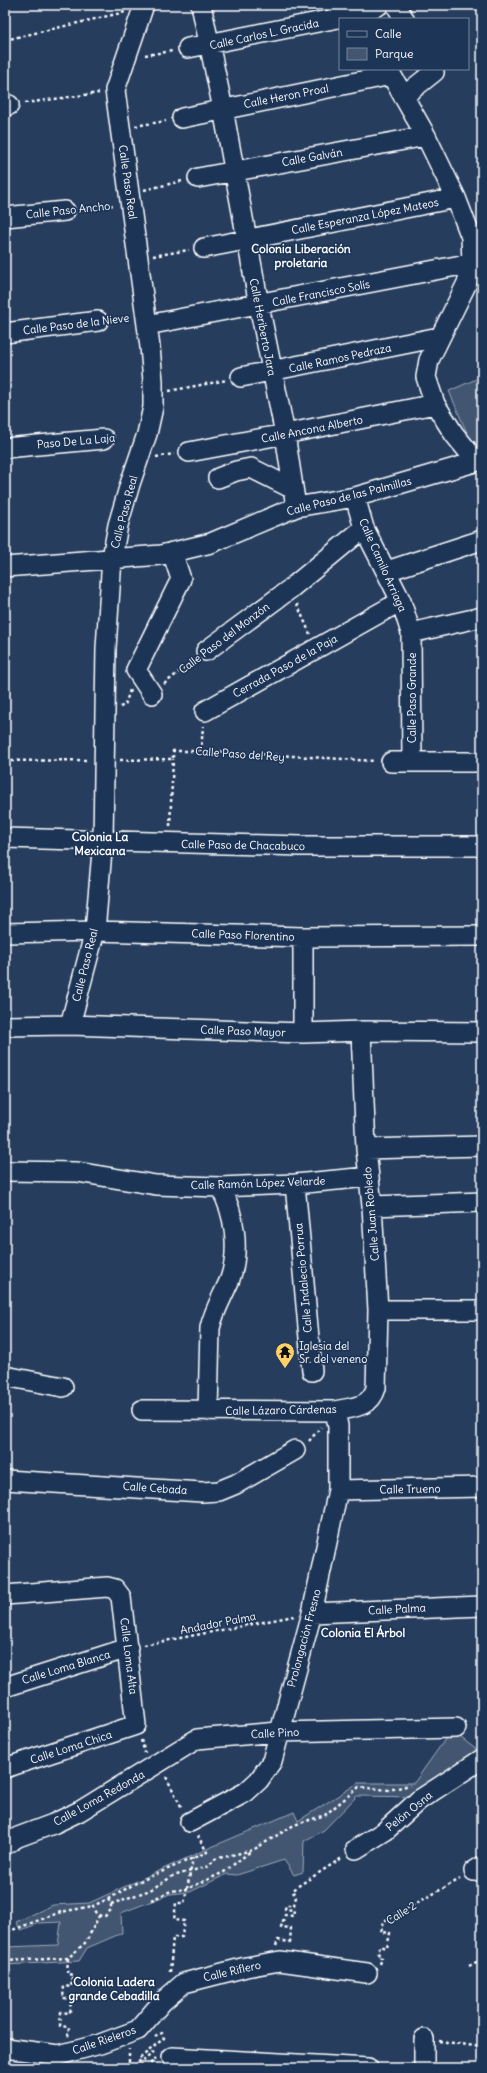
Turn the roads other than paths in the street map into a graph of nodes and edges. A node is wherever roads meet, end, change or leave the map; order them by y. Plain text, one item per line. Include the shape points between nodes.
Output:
1 (202, 5) edge
2 (396, 5) edge
3 (144, 6) edge
4 (366, 11) edge
5 (403, 18) edge
6 (210, 45) junction
7 (188, 48) road end
8 (433, 70) edge
9 (390, 72) edge
10 (404, 96) junction
11 (223, 109) junction
12 (182, 118) road end
13 (426, 136) junction
14 (235, 171) junction
15 (198, 178) road end
16 (456, 198) junction
17 (65, 211) road end
18 (5, 217) edge
19 (247, 239) junction
20 (204, 248) road end
21 (472, 263) junction
22 (259, 305) junction
23 (98, 321) road end
24 (146, 321) junction
25 (5, 333) edge
26 (439, 337) junction
27 (272, 372) junction
28 (241, 377) road end
29 (435, 404) junction
30 (285, 434) junction
31 (104, 439) dead end
32 (5, 448) edge
33 (189, 452) road end
34 (479, 460) edge
35 (218, 478) dead end
36 (293, 489) junction
37 (355, 497) junction
38 (296, 507) junction
39 (364, 528) junction
40 (482, 540) edge
41 (172, 552) junction
42 (112, 558) junction
43 (5, 567) edge
44 (386, 571) junction
45 (401, 601) junction
46 (482, 617) edge
47 (411, 633) junction
48 (206, 651) road end
49 (152, 694) road end
50 (204, 711) road end
51 (391, 762) road end
52 (412, 762) junction
53 (482, 762) edge
54 (5, 838) edge
55 (103, 840) junction
56 (482, 846) edge
57 (95, 931) junction
58 (5, 932) edge
59 (482, 936) edge
60 (303, 937) junction
61 (70, 1025) junction
62 (5, 1026) edge
63 (361, 1031) junction
64 (482, 1032) edge
65 (303, 1033) junction
66 (482, 1146) edge
67 (366, 1148) junction
68 (5, 1171) edge
69 (368, 1177) junction
70 (295, 1184) junction
71 (220, 1187) junction
72 (482, 1202) edge
73 (372, 1206) junction
74 (378, 1310) junction
75 (482, 1310) edge
76 (312, 1372) dead end
77 (5, 1376) edge
78 (63, 1387) dead end
79 (373, 1396) joint
80 (142, 1410) dead end
81 (208, 1411) junction
82 (335, 1411) junction
83 (295, 1450) dead end
84 (5, 1480) edge
85 (482, 1487) edge
86 (338, 1490) junction
87 (5, 1595) edge
88 (482, 1606) edge
89 (312, 1613) junction
90 (128, 1648) junction
91 (5, 1687) edge
92 (136, 1725) joint
93 (456, 1728) dead end
94 (278, 1732) junction
95 (482, 1759) edge
96 (5, 1768) edge
97 (150, 1769) joint
98 (190, 1822) dead end
99 (5, 1845) edge
100 (356, 1849) road end
101 (367, 1973) road end
102 (178, 1987) joint
103 (424, 2039) road end
104 (5, 2048) edge
105 (164, 2053) road end
106 (250, 2064) edge
107 (368, 2068) edge
108 (424, 2068) edge

1 - 6 street, Calle Heriberto Jara
2 - 5 street
3 - 24 street, Calle Paso Real via 116,90
4 - 6 street, Calle Carlos L. Gracida
6 - 7 street, Calle Carlos L. Gracida
6 - 11 street, Calle Heriberto Jara
8 - 10 street
9 - 10 street
9 - 11 street, Calle Heron Proal
10 - 13 street
11 - 12 street, Calle Heron Proal
11 - 14 street, Calle Heriberto Jara
13 - 14 street, Calle Galván
13 - 16 street
14 - 15 street, Calle Galván
14 - 19 street, Calle Heriberto Jara
16 - 19 street, Calle Esperanza López Mateos
16 - 21 street via 471,237
17 - 18 street, Calle Paso Ancho
19 - 20 street, Calle Esperanza López Mateos
19 - 22 street, Calle Heriberto Jara
21 - 22 street, Calle Francisco Solís
21 - 26 street via 467,283
22 - 24 street, Calle Francisco Solís
22 - 27 street, Calle Heriberto Jara
23 - 25 street, Calle Paso de la Nieve
24 - 42 street, Calle Paso Real via 153,407 118,525
26 - 27 street, Calle Ramos Pedraza
26 - 29 street via 429,360 426,377
27 - 28 street, Calle Ramos Pedraza
27 - 30 street, Calle Heriberto Jara
29 - 30 street, Calle Ancona Alberto
29 - 34 street via 454,434
30 - 33 street, Calle Ancona Alberto
30 - 36 street, Calle Heriberto Jara
31 - 32 street, Paso De La Laja
34 - 37 street, Calle Paso de las Palmillas
35 - 36 street via 251,468
36 - 38 street, Calle Heriberto Jara
37 - 38 street, Calle Paso de las Palmillas
37 - 39 street, Calle Camilo Arriaga
38 - 41 street, Calle Paso de las Palmillas via 211,542
39 - 44 street, Calle Camilo Arriaga
39 - 48 street, Calle Paso del Monzón via 290,589
40 - 44 street
41 - 42 street, Calle Paso de las Palmillas
41 - 49 street via 181,580 136,670
42 - 43 street, Calle Paso de las Palmillas
42 - 55 street, Calle Paso Real via 106,648
44 - 45 street, Calle Camilo Arriaga
45 - 47 street, Calle Camilo Arriaga
45 - 50 street, Cerrada Paso de la Paja
46 - 47 street
47 - 52 street, Calle Paso Grande
51 - 52 street
52 - 53 street
54 - 55 street, Calle Paso de Chacabuco
55 - 56 street, Calle Paso de Chacabuco via 301,846
55 - 57 street, Calle Paso Real
57 - 58 street, Calle Paso Florentino
57 - 60 street, Calle Paso Florentino
57 - 61 street, Calle Paso Real
59 - 60 street, Calle Paso Florentino
60 - 65 street
61 - 62 street, Calle Paso Mayor
61 - 65 street, Calle Paso Mayor
63 - 64 street, Calle Paso Mayor
63 - 65 street, Calle Paso Mayor
63 - 67 street, Calle Juan Robledo
66 - 67 street
67 - 69 street, Calle Juan Robledo
68 - 71 street, Calle Ramón López Velarde via 78,1172 156,1185
69 - 70 street, Calle Ramón López Velarde
69 - 73 street, Calle Juan Robledo
70 - 71 street, Calle Ramón López Velarde
70 - 76 street, Calle Indalecio Porrua
71 - 81 street via 228,1201 233,1219 234,1261 210,1328
72 - 73 street
73 - 74 street, Calle Juan Robledo
74 - 75 street
74 - 79 street, Calle Juan Robledo via 376,1388
77 - 78 street
79 - 82 street, Calle Lázaro Cárdenas via 364,1405
80 - 81 street, Calle Lázaro Cárdenas
81 - 82 street, Calle Lázaro Cárdenas
82 - 86 street, Prolongación Fresno via 338,1426
83 - 84 street, Calle Cebada via 219,1491
85 - 86 street, Calle Trueno
86 - 89 street, Prolongación Fresno
87 - 90 street, Calle Loma Alta via 107,1587 115,1589 122,1596
88 - 89 street, Calle Palma
89 - 94 street, Prolongación Fresno
90 - 91 street, Calle Loma Blanca
90 - 92 street, Calle Loma Alta
92 - 96 street, Calle Loma Chica
93 - 94 street, Calle Pino
94 - 97 street, Calle Pino via 197,1739
94 - 98 street, Prolongación Fresno via 272,1761 259,1780 246,1792
95 - 100 street, Pelón Osna via 419,1800 385,1831
97 - 99 street, Calle Loma Redonda via 80,1811
101 - 102 street, Calle Riflero via 276,1961 214,1974
102 - 104 street, Calle Rieleros via 138,2030 100,2044 59,2055
103 - 108 street
105 - 106 street
106 - 107 street

